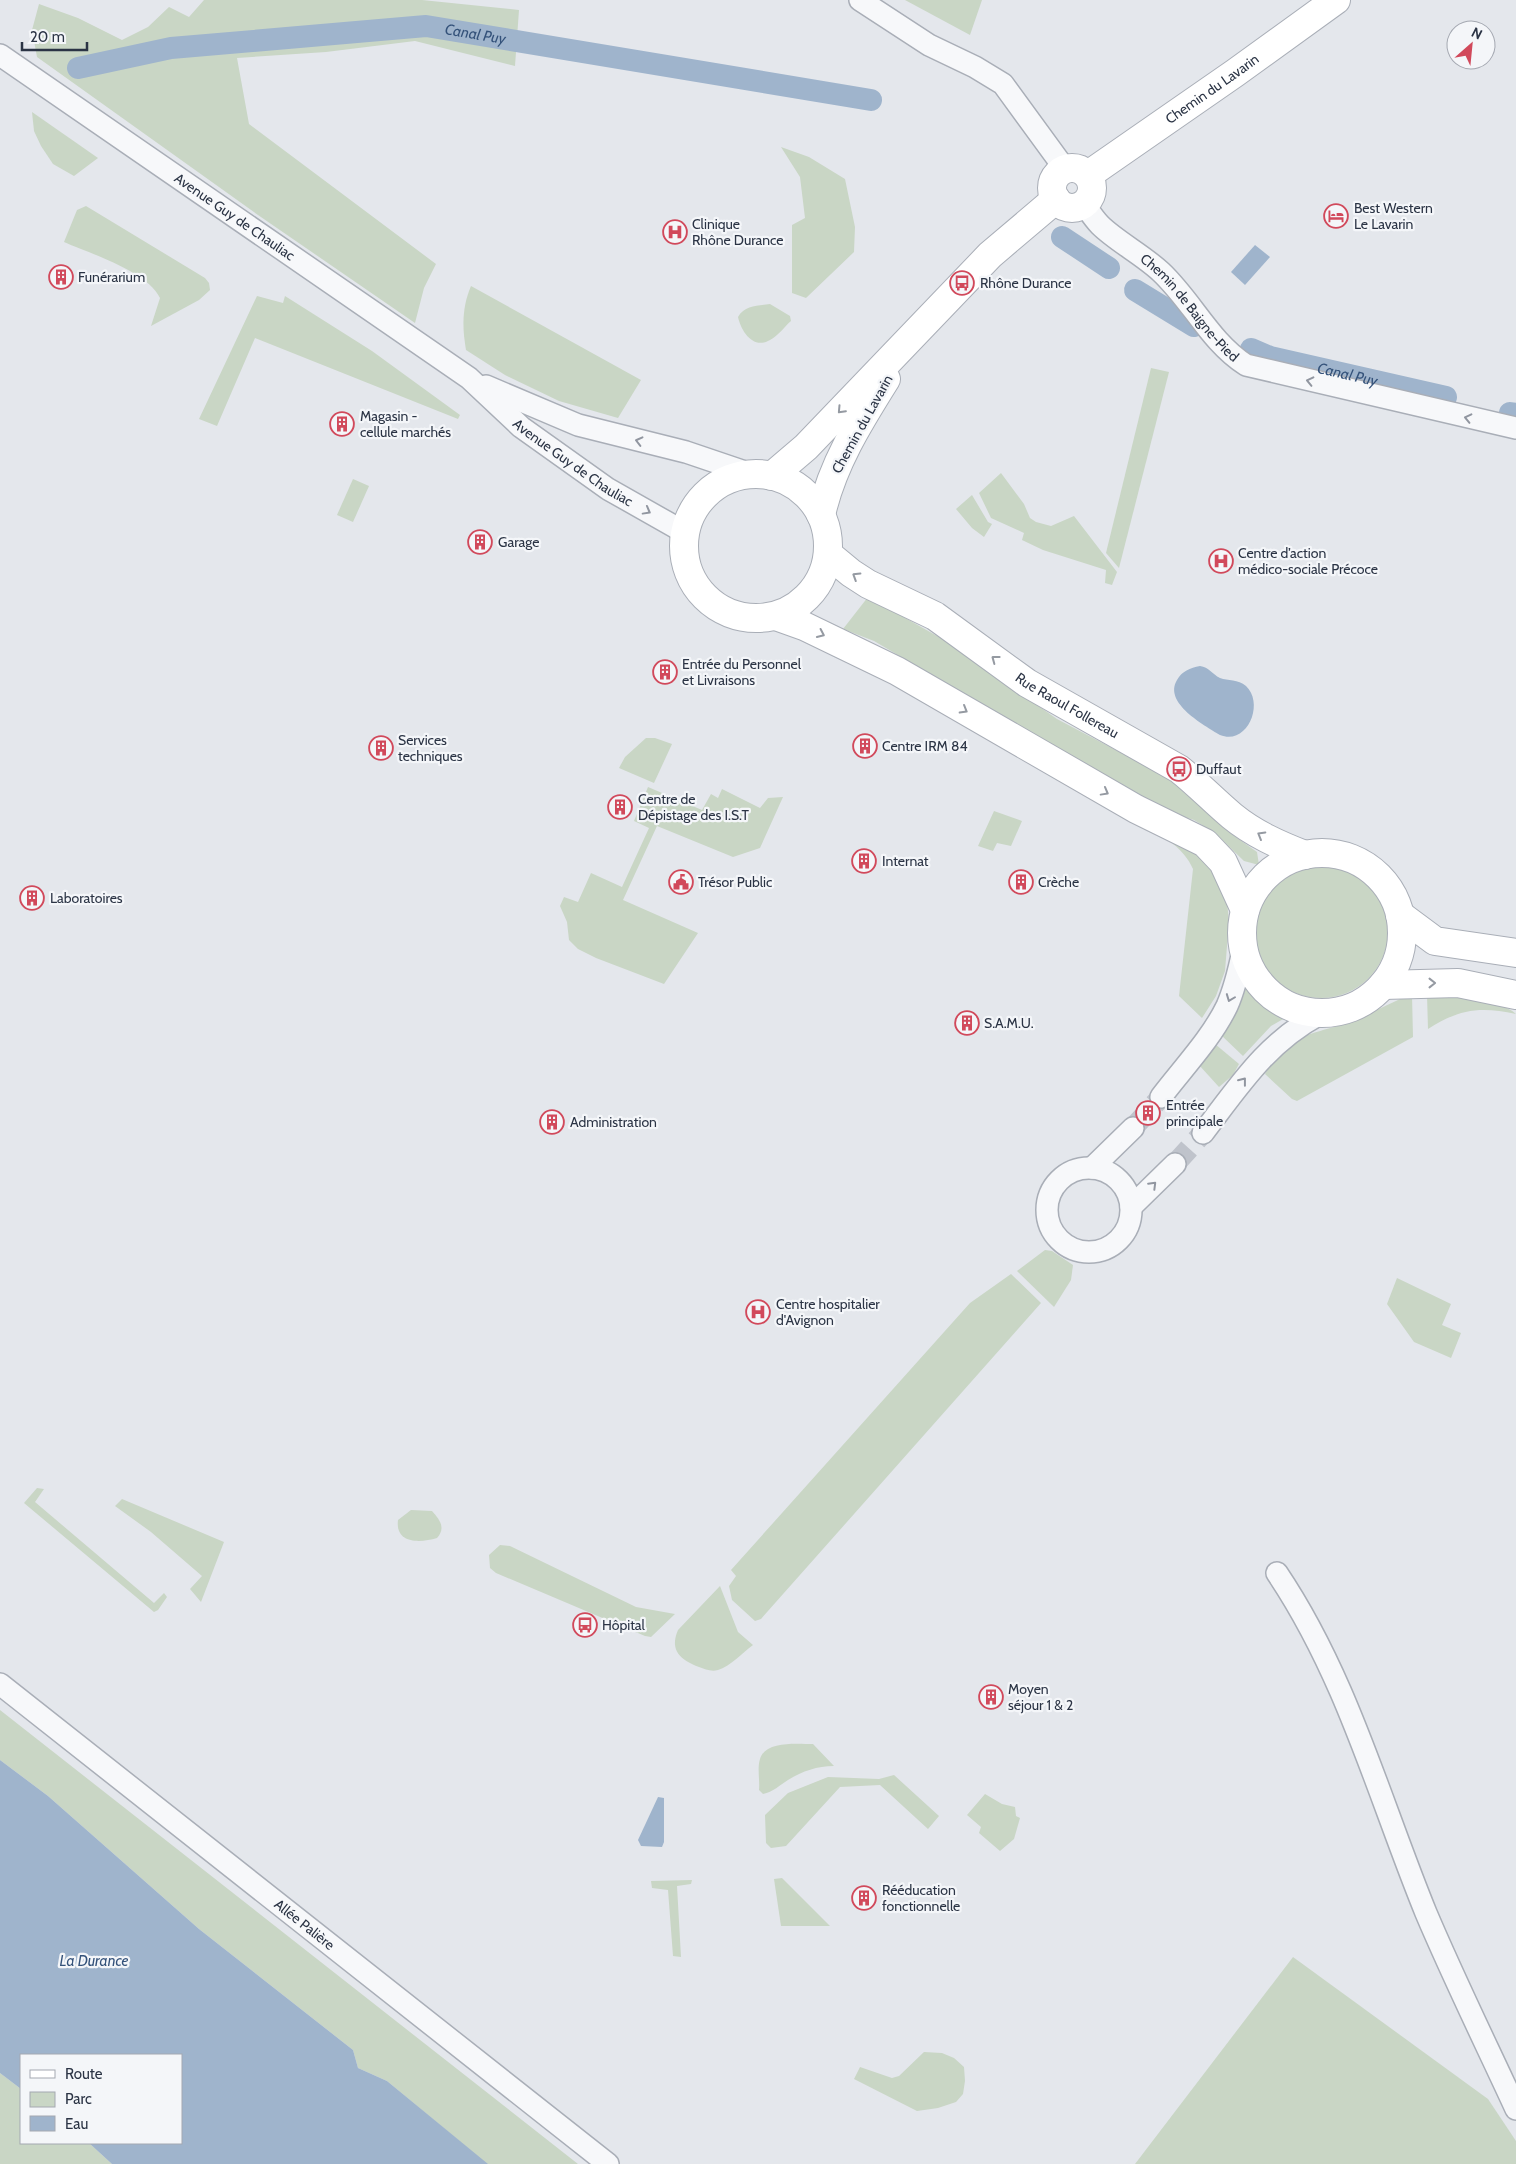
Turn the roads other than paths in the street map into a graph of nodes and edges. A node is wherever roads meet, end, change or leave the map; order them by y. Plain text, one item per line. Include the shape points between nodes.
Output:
1 (860, 0) edge
2 (1336, 0) edge
3 (0, 55) edge
4 (1076, 172) junction
5 (1056, 199) junction
6 (1084, 204) junction
7 (912, 338) junction
8 (469, 378) junction
9 (1516, 428) edge
10 (762, 475) junction
11 (821, 515) junction
12 (684, 536) junction
13 (828, 554) junction
14 (776, 616) junction
15 (1305, 855) junction
16 (1245, 910) junction
17 (1400, 915) junction
18 (1243, 951) junction
19 (1516, 953) edge
20 (1383, 986) junction
21 (1516, 995) edge
22 (1320, 1014) junction
23 (1161, 1097) tunnel mouth
24 (1133, 1128) tunnel mouth
25 (1203, 1133) tunnel mouth
26 (1175, 1164) tunnel mouth
27 (1092, 1168) junction
28 (1131, 1207) junction
29 (1277, 1573) dead end
30 (0, 1684) edge
31 (1516, 2109) edge
32 (608, 2164) edge

1 - 4 street via 929,45 996,79 1009,90
2 - 4 street, Chemin du Lavarin via 1236,73
3 - 8 street, Avenue Guy de Chauliac
4 - 5 street via 1058,174 1052,191
4 - 6 street via 1092,185
5 - 6 street via 1073,208
5 - 7 street, Chemin du Lavarin via 990,255
9 -> 6 street, Chemin de Baigne-Pied via 1246,365 1231,356 1180,291 1160,271 1101,226
7 -> 10 street, Chemin du Lavarin via 806,447
7 - 11 street, Chemin du Lavarin via 850,439 826,490
10 -> 8 street, Avenue Guy de Chauliac via 578,425
8 -> 12 street, Avenue Guy de Chauliac via 521,427 608,490 677,528
10 - 11 street via 792,484 809,497
10 - 12 street via 732,478 714,487 700,500
11 - 13 street
12 - 14 street via 689,573 710,602 742,617
13 - 14 street via 816,586 792,609
15 -> 13 street, Rue Raoul Follereau via 1255,832 1179,769 1027,683 935,616 868,584
14 -> 16 street via 897,671 1104,791 1205,843 1224,862
15 - 16 street via 1285,862 1267,874 1254,890
15 - 17 street via 1323,853 1359,862 1386,886
16 - 18 street via 1241,937
17 - 19 street via 1435,941
17 - 20 street via 1402,937 1399,955
18 - 22 street via 1250,971 1263,988 1298,1010
18 -> 23 street via 1226,1007
20 -> 21 street via 1458,984
20 - 22 street via 1355,1007
25 -> 22 street via 1256,1063 1277,1041
24 - 27 street
28 -> 26 street
27 - 28 street via 1119,1180
27 - 28 street via 1078,1168 1065,1174 1047,1199 1047,1216 1053,1232 1062,1243 1088,1252 1104,1249 1118,1240 1125,1230
29 - 31 street via 1298,1604 1337,1680 1426,1913
30 - 32 street, Allée Palière

